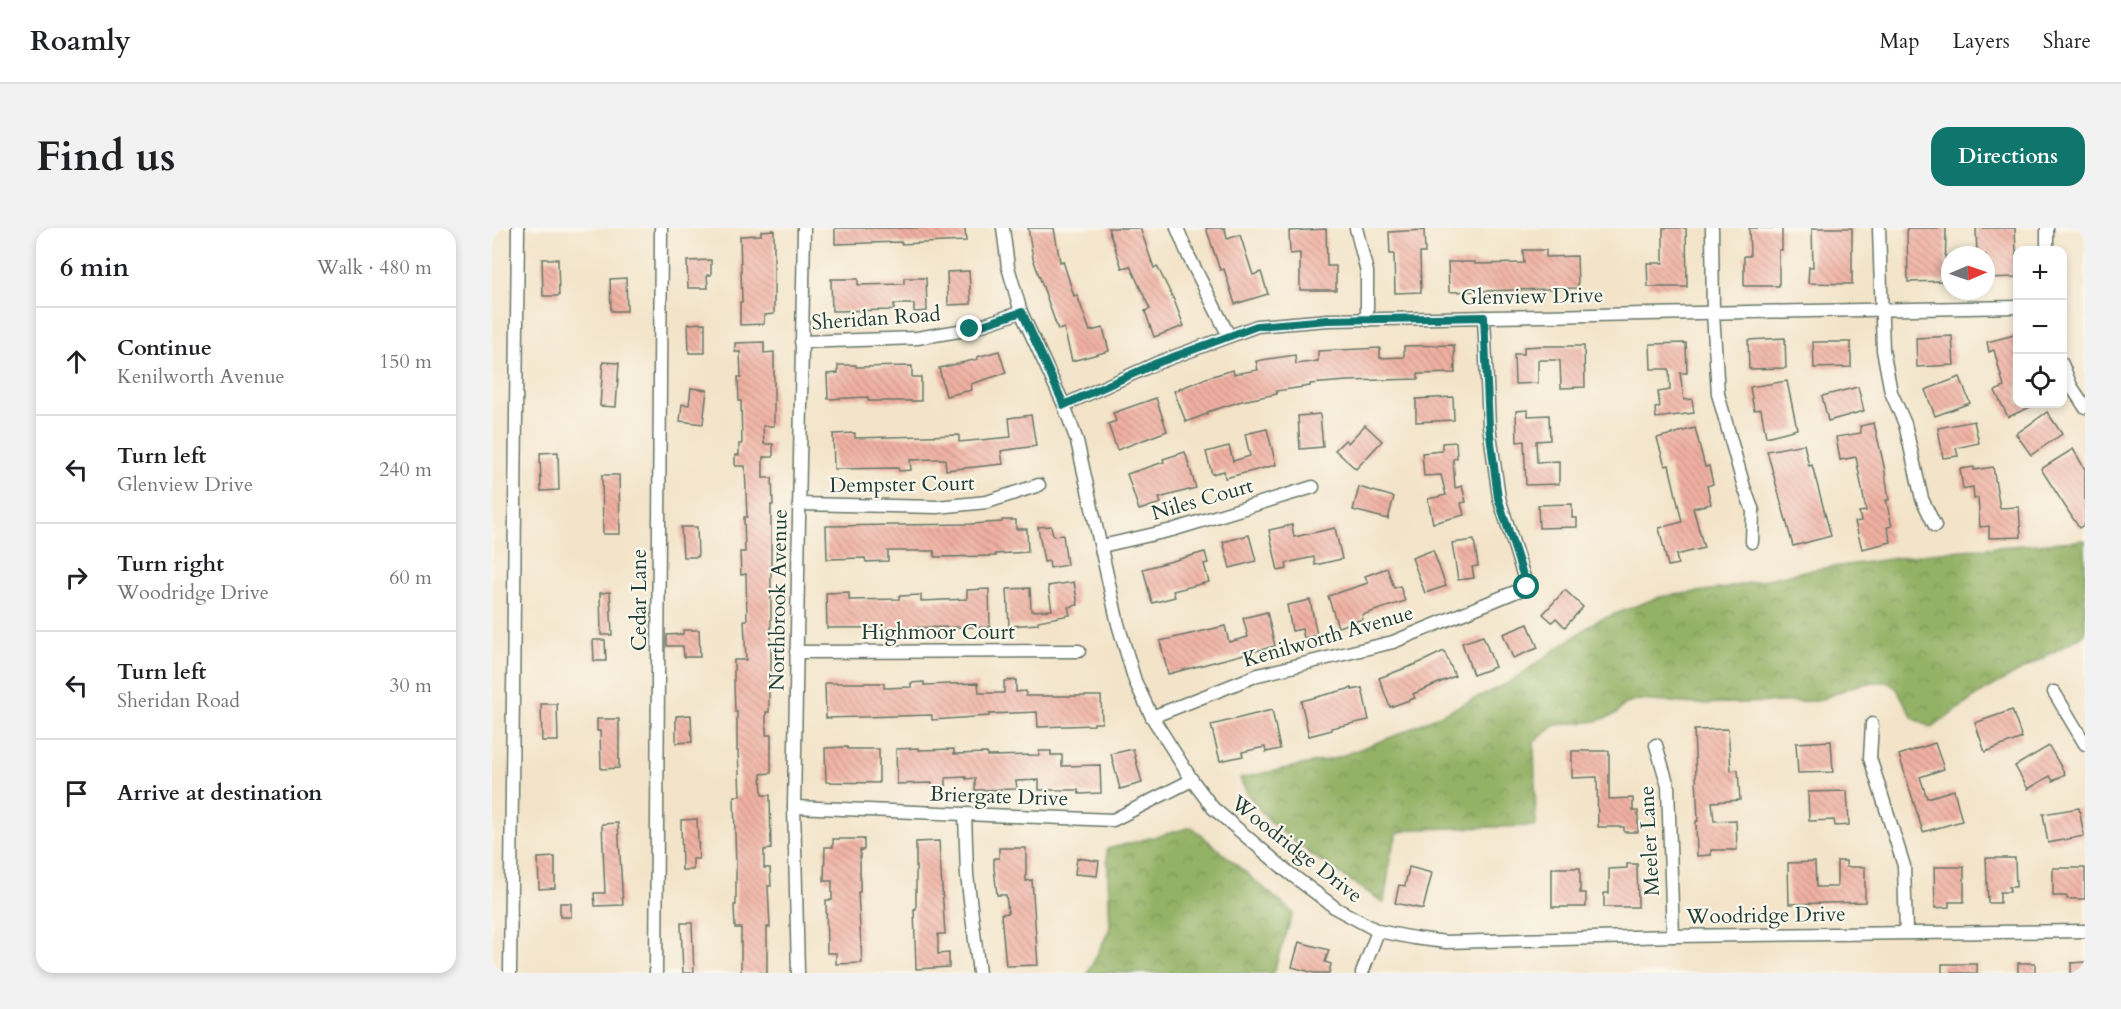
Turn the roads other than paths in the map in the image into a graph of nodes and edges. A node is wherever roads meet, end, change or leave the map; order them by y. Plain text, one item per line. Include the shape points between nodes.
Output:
1 (518, 228) edge
2 (661, 228) edge
3 (804, 228) edge
4 (1003, 228) edge
5 (1177, 228) edge
6 (1356, 228) edge
7 (1712, 228) edge
8 (1879, 228) edge
9 (2047, 228) edge
10 (2047, 246) edge
11 (2013, 307) edge
12 (1882, 310) junction
13 (1022, 312) junction
14 (1713, 313) junction
15 (1484, 317) junction
16 (1367, 320) junction
17 (1229, 336) junction
18 (801, 342) junction
19 (2067, 376) edge
20 (1064, 405) junction
21 (2085, 407) edge
22 (1039, 485) dead end
23 (1313, 487) dead end
24 (799, 504) junction
25 (1935, 526) dead end
26 (1752, 542) dead end
27 (1102, 546) junction
28 (1079, 651) dead end
29 (796, 652) junction
30 (2054, 692) dead end
31 (1152, 717) junction
32 (1872, 724) dead end
33 (2085, 744) edge
34 (1656, 745) dead end
35 (1192, 780) junction
36 (794, 807) junction
37 (965, 814) junction
38 (1378, 931) junction
39 (2085, 931) edge
40 (1906, 932) junction
41 (1673, 936) junction
42 (510, 973) edge
43 (656, 973) edge
44 (798, 973) edge
45 (979, 973) edge
46 (1362, 973) edge

1 - 42 street
2 - 43 street, Cedar Lane
3 - 18 street, Northbrook Avenue
4 - 13 street, Woodridge Drive via 1008,267
5 - 17 street
6 - 16 street via 1367,272
7 - 14 street
8 - 12 street
9 - 10 street
11 - 12 street, Glenview Drive
12 - 14 street, Glenview Drive
12 - 25 street via 1883,350 1891,392 1905,423 1922,500
13 - 18 street, Sheridan Road via 970,329 917,338
13 - 20 street, Woodridge Drive
14 - 15 street, Glenview Drive
14 - 26 street via 1718,394 1753,511
15 - 16 street, Glenview Drive
15 - 31 street, Kenilworth Avenue via 1489,426 1498,498 1527,587 1393,642 1258,675
16 - 17 street, Glenview Drive via 1257,326
17 - 20 street, Glenview Drive
18 - 24 street, Northbrook Avenue
19 - 21 street
20 - 27 street, Woodridge Drive via 1077,441
22 - 24 street, Dempster Court via 987,502 938,507
23 - 27 street, Niles Court via 1172,530
24 - 29 street, Northbrook Avenue
27 - 31 street, Woodridge Drive via 1135,681
28 - 29 street, Highmoor Court
29 - 36 street, Northbrook Avenue
30 - 33 street
31 - 35 street, Woodridge Drive
32 - 40 street via 1870,758 1904,866
34 - 41 street, Meeler Lane via 1668,786
35 - 37 street, Briergate Drive via 1113,820
35 - 38 street, Woodridge Drive via 1213,808 1263,852 1337,909
36 - 37 street, Briergate Drive
36 - 44 street, Northbrook Avenue
37 - 45 street via 967,875
38 - 41 street, Woodridge Drive via 1446,942
38 - 46 street
39 - 40 street, Woodridge Drive
40 - 41 street, Woodridge Drive

